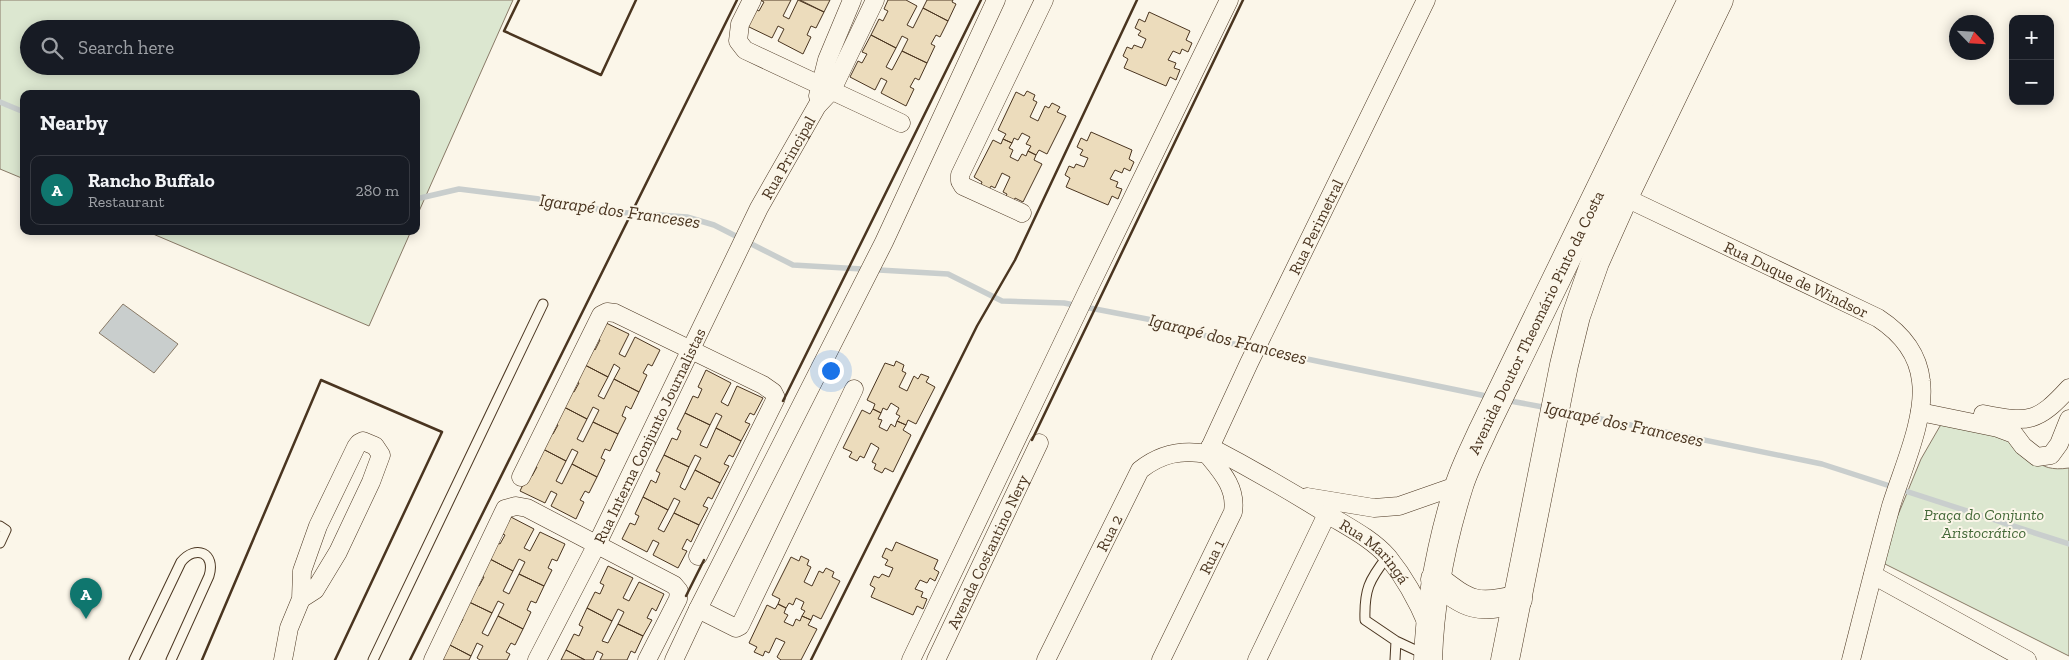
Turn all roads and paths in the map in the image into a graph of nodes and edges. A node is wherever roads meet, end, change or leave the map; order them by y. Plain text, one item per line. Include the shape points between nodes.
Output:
1 (752, 0) edge
2 (852, 0) edge
3 (875, 0) edge
4 (996, 0) edge
5 (1044, 0) edge
6 (1230, 0) edge
7 (1426, 0) edge
8 (1692, 0) edge
9 (1719, 0) edge
10 (826, 87) junction
11 (901, 123) dead end
12 (1624, 197) junction
13 (759, 208) joint
14 (1022, 213) dead end
15 (543, 304) dead end
16 (691, 349) junction
17 (2069, 388) edge
18 (854, 389) dead end
19 (1921, 407) junction
20 (2069, 419) edge
21 (1039, 443) dead end
22 (1209, 450) junction
23 (521, 477) dead end
24 (1459, 486) junction
25 (1298, 495) junction
26 (1327, 514) junction
27 (0, 526) edge
28 (0, 543) edge
29 (597, 544) junction
30 (698, 556) dead end
31 (1387, 557) junction
32 (1873, 575) junction
33 (1435, 579) junction
34 (301, 599) junction
35 (1518, 599) junction
36 (698, 609) junction
37 (1429, 629) junction
38 (1396, 641) junction
39 (1428, 658) edge
40 (134, 660) edge
41 (171, 660) edge
42 (283, 660) edge
43 (373, 660) edge
44 (433, 660) edge
45 (537, 660) edge
46 (647, 660) edge
47 (674, 660) edge
48 (911, 660) edge
49 (936, 660) edge
50 (1046, 660) edge
51 (1161, 660) edge
52 (1257, 660) edge
53 (1394, 660) edge
54 (1505, 660) edge
55 (1851, 660) edge
56 (2027, 660) edge

1 - 10 street via 740,24 738,41 746,50
2 - 10 street, Rua Principal via 827,60
3 - 10 street, Rua Principal
4 - 36 street via 884,242
5 - 14 street via 960,175 964,186
6 - 48 street
7 - 22 street, Rua Perimetral
8 - 24 main road, Avenida Doutor Theomário Pinto da Costa via 1483,430
9 - 12 main road, Avenida Doutor Theomário Pinto da Costa
10 - 11 street
10 - 13 street, Rua Principal
12 - 19 street, Rua Duque de Windsor via 1889,325 1914,356 1922,382
12 - 35 main road, Avenida Doutor Theomário Pinto da Costa via 1595,262 1576,316
13 - 16 street, Rua Interna Conjunto Journalistas
15 - 43 lane
16 - 23 street via 615,313 601,315
16 - 29 street, Rua Interna Conjunto Journalistas
16 - 30 street via 763,385 774,392 776,398
17 - 19 street via 2049,409 2034,418 2013,420
18 - 36 street via 740,626 736,628
19 - 20 street via 2014,434 2022,446 2037,457 2051,455
19 - 32 street, Rua Duque de Windsor
21 - 49 street, Avenda Costantino Nery
22 - 25 street, Rua Maringá
22 - 50 street, Rua 2 via 1166,455 1140,470
22 - 51 street, Rua 1 via 1232,490 1232,512
24 - 25 street, Rua Maringá via 1399,506 1374,508
24 - 33 main road, Avenida Doutor Theomário Pinto da Costa
25 - 26 street, Rua Maringá
26 - 31 street, Rua Maringá via 1372,542
26 - 52 street
27 - 28 lane via 6,530
29 - 44 street via 527,508 516,506 505,510
29 - 45 street, Rua Interna Conjunto Journalistas
29 - 46 street via 674,585 679,591
31 - 37 street, Rua Maringá via 1421,608
31 - 38 lane via 1372,576 1364,601 1365,620
32 - 55 street, Rua Duque de Windsor
32 - 56 street
33 - 35 main road via 1474,604 1488,605
33 - 37 main road, Avenida Doutor Theomário Pinto da Costa
34 - 34 street via 315,590 338,552 381,455 376,446 363,441 359,443 342,475 318,526 302,571
34 - 42 street via 289,628
35 - 54 main road, Avenida Doutor Theomário Pinto da Costa
36 - 47 street
37 - 39 main road, Avenida Doutor Theomário Pinto da Costa
38 - 39 lane
38 - 53 lane
40 - 41 lane via 181,562 187,554 204,554 212,566 209,576

